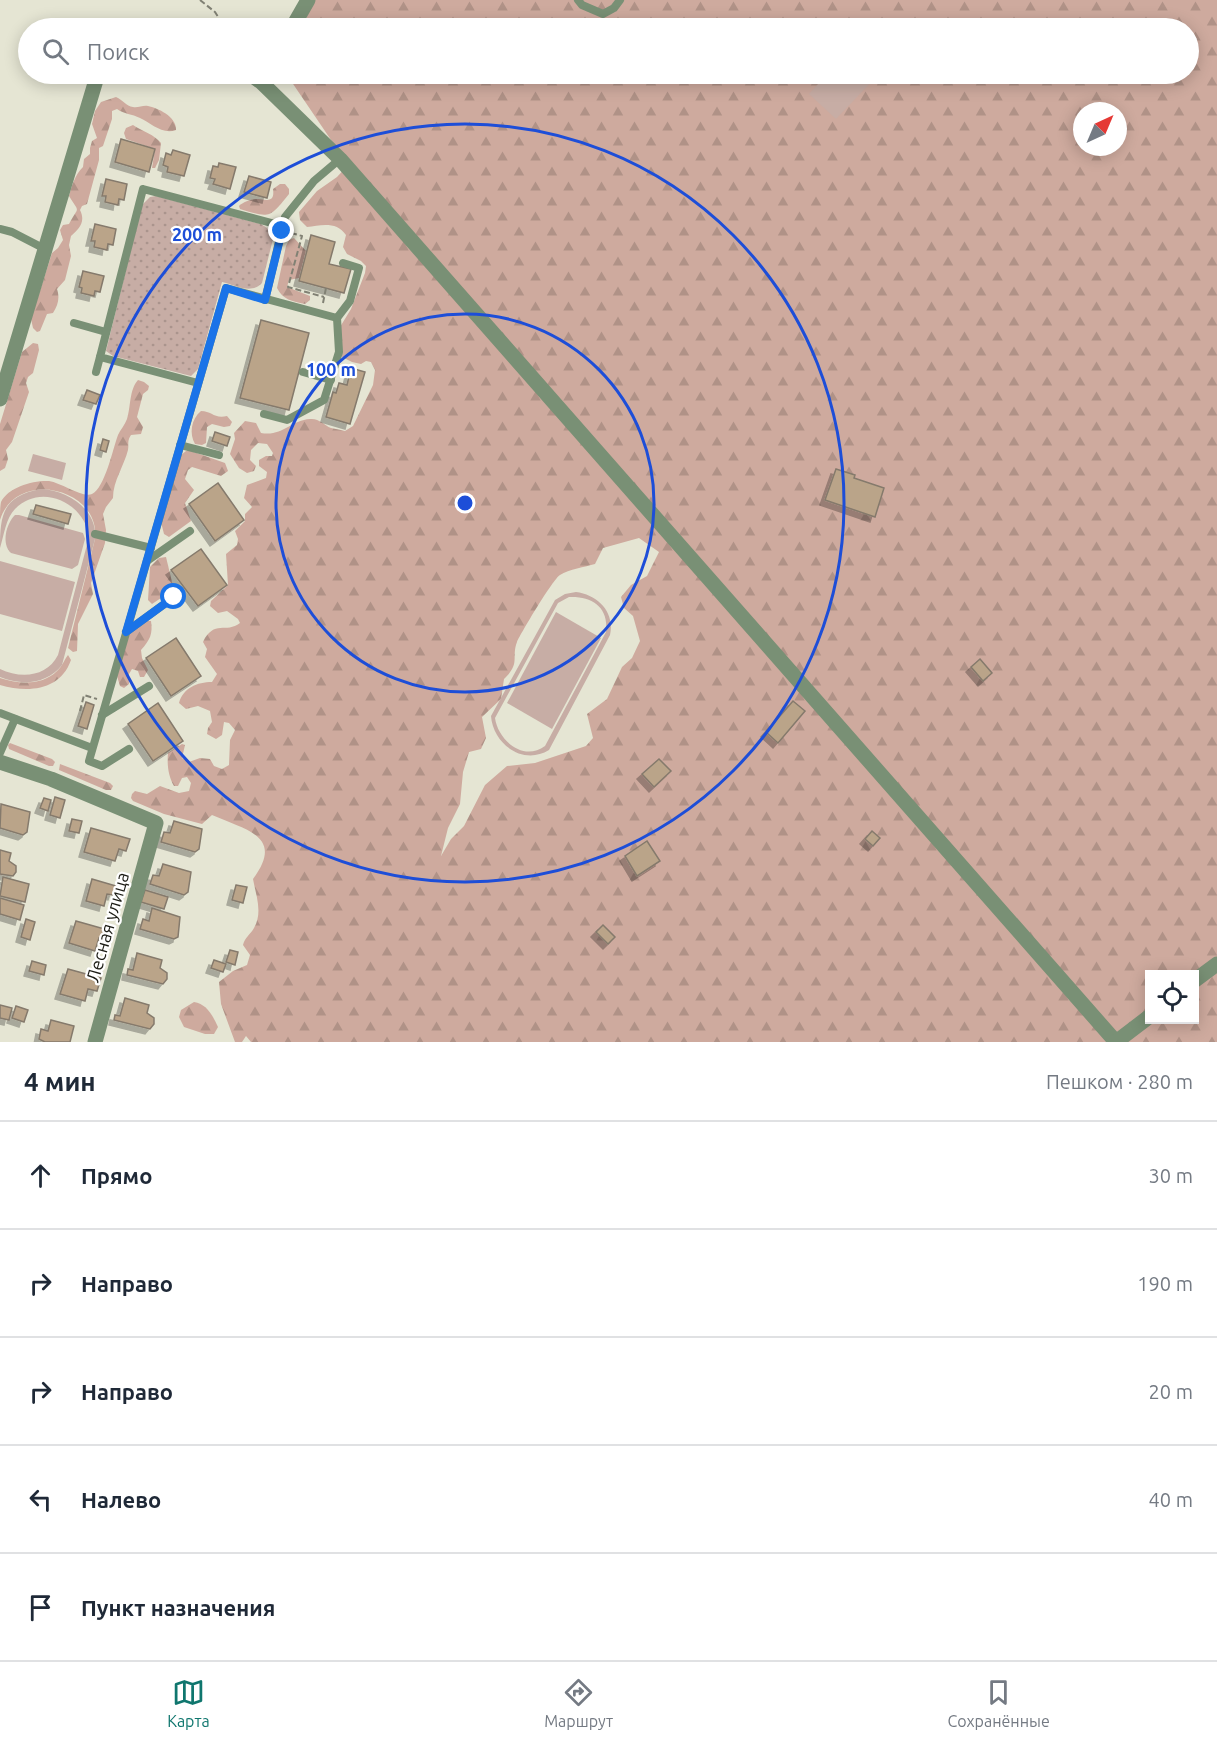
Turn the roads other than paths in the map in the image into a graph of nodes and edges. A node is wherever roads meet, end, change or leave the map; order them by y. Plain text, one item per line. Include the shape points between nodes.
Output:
1 (308, 0) edge
2 (578, 0) edge
3 (620, 0) edge
4 (298, 18) edge
5 (95, 84) edge
6 (267, 84) edge
7 (340, 159) junction
8 (283, 228) junction
9 (0, 229) edge
10 (47, 249) junction
11 (343, 263) dead end
12 (265, 300) junction
13 (337, 318) junction
14 (74, 323) dead end
15 (106, 332) junction
16 (100, 357) junction
17 (96, 372) dead end
18 (303, 372) dead end
19 (331, 380) junction
20 (198, 383) junction
21 (0, 399) edge
22 (264, 414) dead end
23 (180, 445) junction
24 (219, 455) dead end
25 (190, 531) dead end
26 (95, 534) dead end
27 (151, 548) junction
28 (147, 561) junction
29 (174, 597) dead end
30 (126, 632) junction
31 (149, 686) dead end
32 (0, 713) edge
33 (102, 716) junction
34 (15, 719) junction
35 (92, 748) junction
36 (129, 749) dead end
37 (0, 753) edge
38 (0, 762) edge
39 (1217, 964) edge
40 (1199, 977) edge
41 (1145, 1019) edge
42 (95, 1042) edge
43 (1116, 1042) edge

1 - 4 street
2 - 3 lane via 603,14
5 - 10 street
6 - 7 street
7 - 8 lane via 314,180 285,217
7 - 43 street
8 - 12 lane
8 - 15 lane via 143,189
9 - 10 lane
10 - 21 street
11 - 13 lane via 358,268 350,301
12 - 13 lane
12 - 20 lane via 226,288
13 - 19 lane via 339,352
14 - 15 lane
15 - 16 lane
16 - 17 lane
16 - 20 lane
18 - 19 lane
19 - 22 lane via 324,400 287,420
20 - 23 lane
23 - 24 lane
23 - 27 lane
25 - 28 lane
26 - 27 lane
27 - 28 lane
28 - 30 lane
29 - 30 lane
30 - 33 lane
31 - 33 lane
32 - 34 lane
33 - 35 lane
34 - 35 lane
34 - 37 lane
35 - 36 lane via 88,761 102,766
38 - 42 street, Лесная улица via 156,823
39 - 40 street
41 - 43 street

